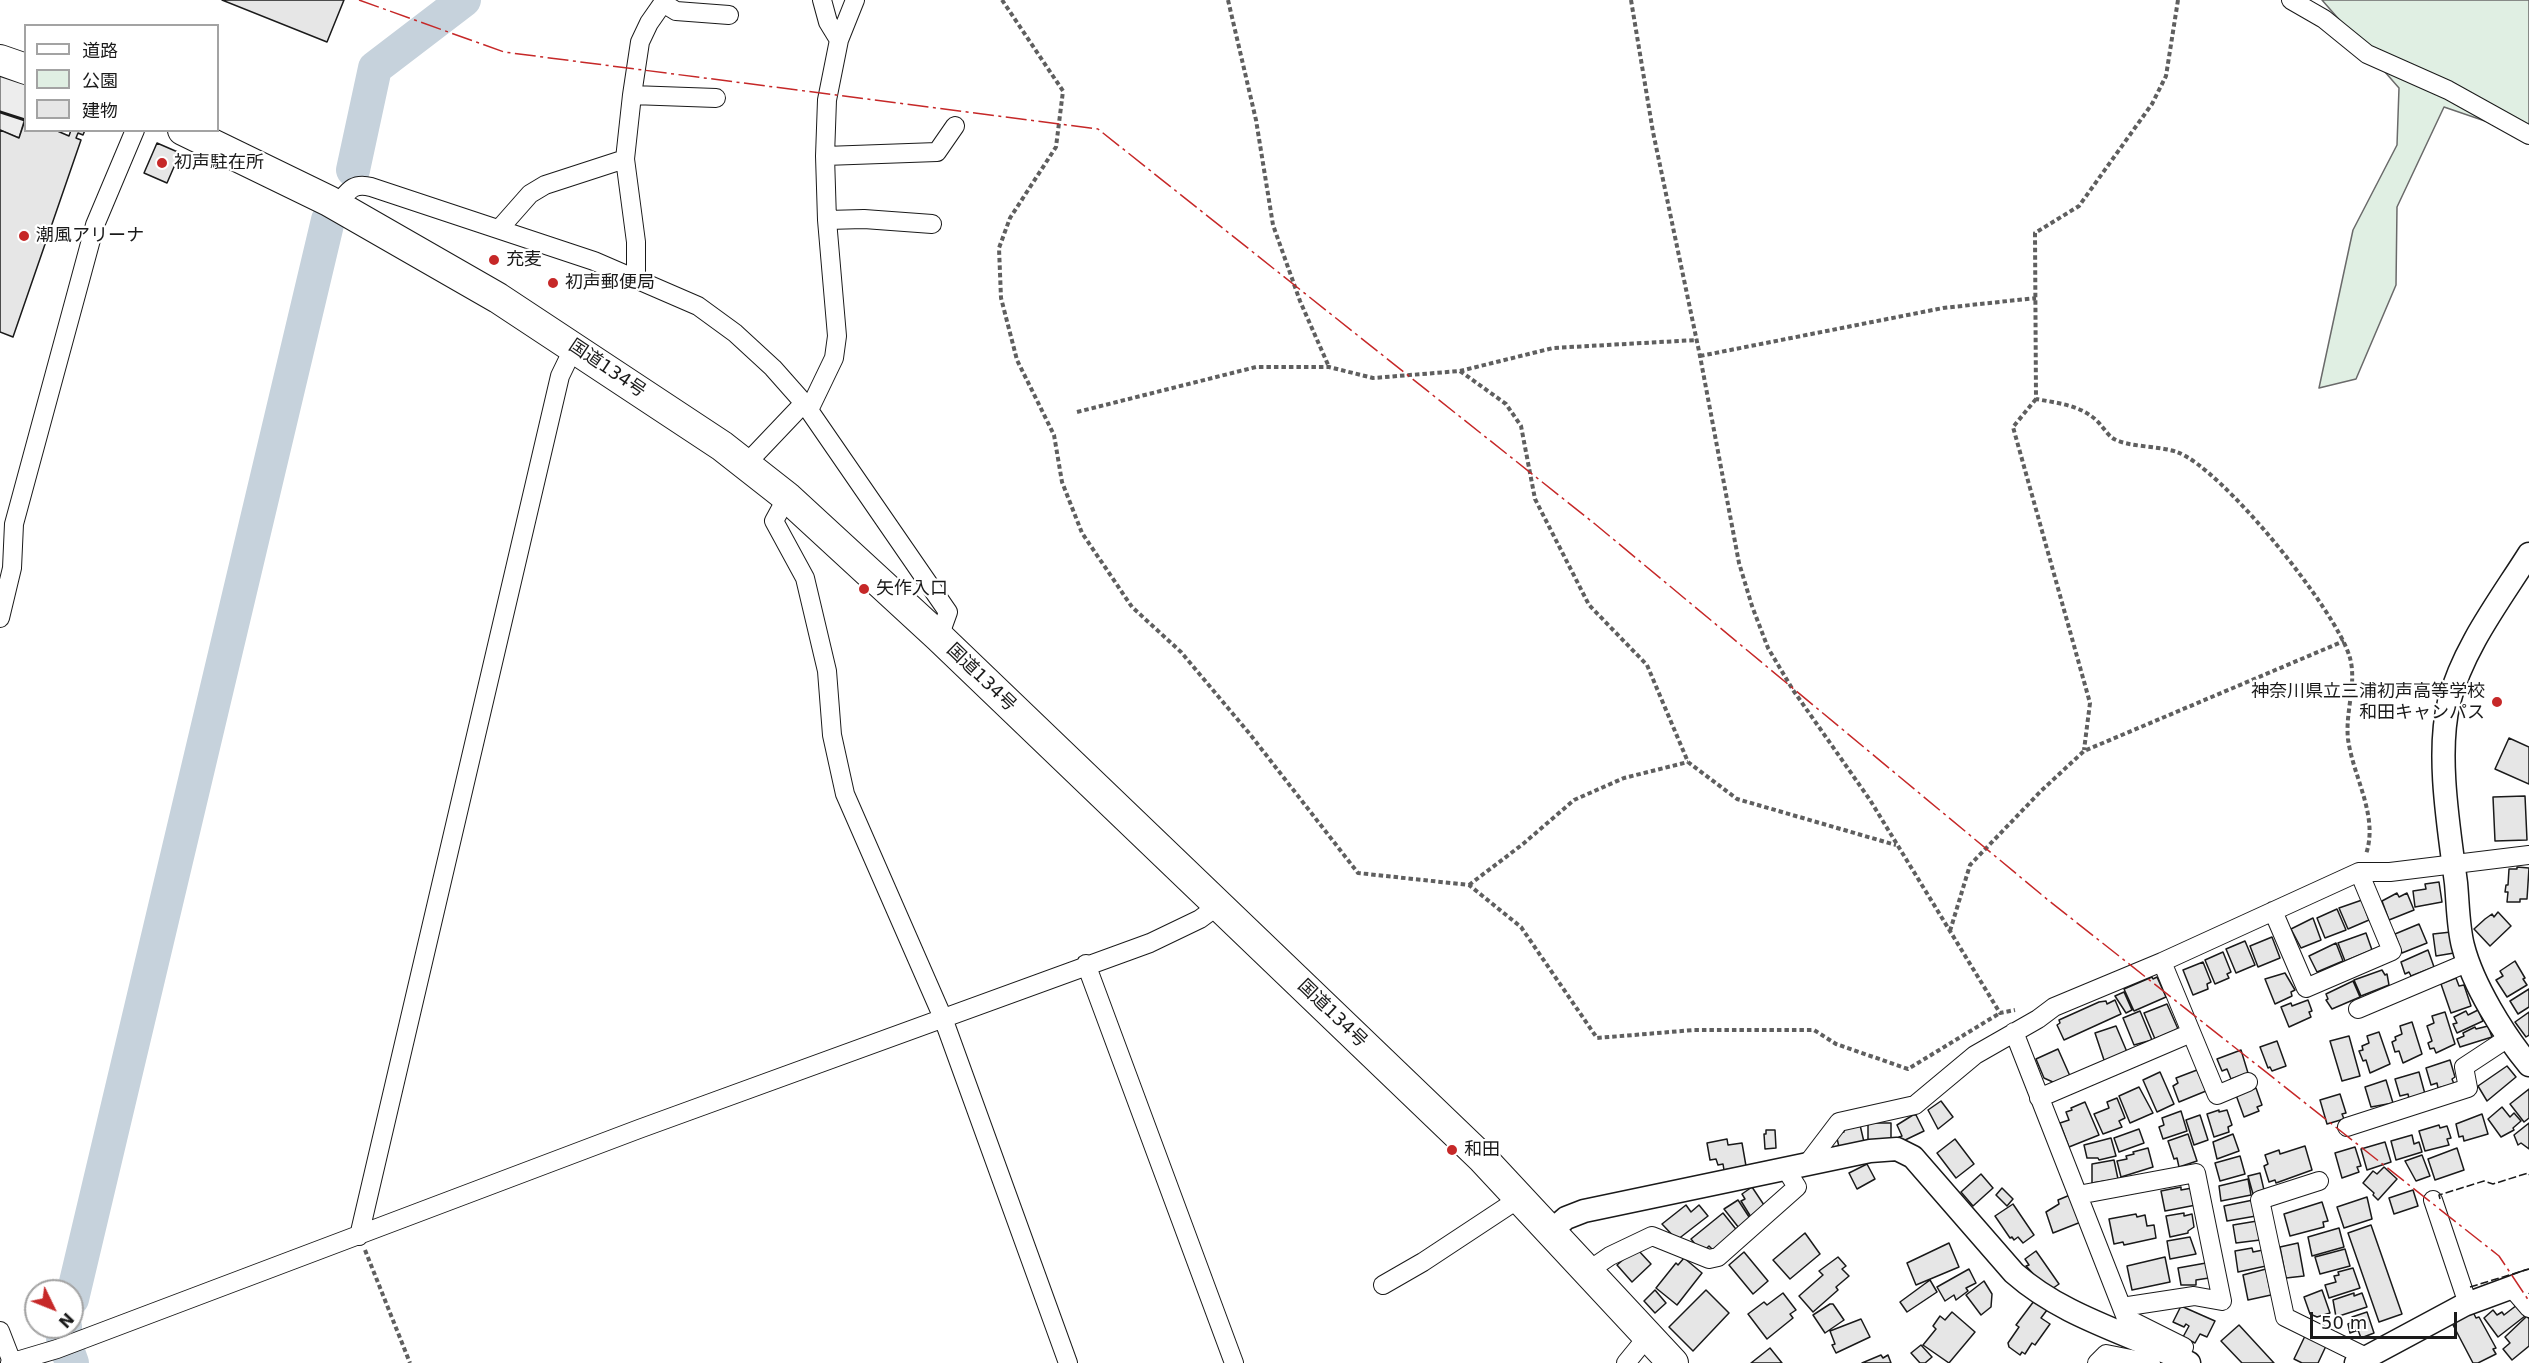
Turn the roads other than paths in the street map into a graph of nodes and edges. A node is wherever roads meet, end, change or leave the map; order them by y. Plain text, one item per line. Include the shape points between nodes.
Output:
1 (822, 0) edge
2 (855, 0) edge
3 (2291, 0) edge
4 (664, 2) edge
5 (729, 15) dead end
6 (839, 40) junction
7 (0, 60) edge
8 (24, 68) edge
9 (632, 95) junction
10 (716, 98) dead end
11 (955, 126) dead end
12 (134, 132) edge
13 (187, 132) edge
14 (2529, 135) edge
15 (825, 156) junction
16 (625, 159) junction
17 (337, 205) junction
18 (827, 220) junction
19 (932, 224) dead end
20 (500, 228) junction
21 (636, 278) junction
22 (574, 347) junction
23 (806, 406) junction
24 (746, 464) junction
25 (787, 497) junction
26 (2529, 554) edge
27 (0, 618) edge
28 (939, 637) junction
29 (2529, 855) edge
30 (2453, 864) junction
31 (2359, 872) junction
32 (1219, 905) junction
33 (2273, 911) junction
34 (2162, 962) junction
35 (2469, 962) junction
36 (1086, 964) junction
37 (2358, 1009) dead end
38 (944, 1018) junction
39 (2014, 1032) junction
40 (2191, 1033) junction
41 (2516, 1044) edge
42 (2529, 1065) edge
43 (2248, 1082) dead end
44 (2039, 1098) junction
45 (2347, 1127) dead end
46 (1796, 1166) junction
47 (2319, 1181) dead end
48 (2078, 1195) junction
49 (1520, 1198) junction
50 (2433, 1200) dead end
51 (1551, 1231) junction
52 (359, 1236) junction
53 (1588, 1270) junction
54 (2520, 1284) edge
55 (1383, 1285) dead end
56 (2468, 1304) junction
57 (2122, 1307) junction
58 (2529, 1308) edge
59 (0, 1330) edge
60 (1647, 1336) junction
61 (2361, 1360) edge
62 (2182, 1361) edge
63 (11, 1363) edge
64 (1068, 1363) edge
65 (1234, 1363) edge
66 (1626, 1363) edge
67 (1673, 1363) edge
68 (2097, 1363) edge
69 (2151, 1363) edge

1 - 6 street via 828,22
2 - 6 street
3 - 14 street via 2324,19 2367,54 2448,90
4 - 5 street via 676,11
4 - 9 street via 640,42
6 - 15 street via 827,100
7 - 8 highway
9 - 10 street
9 - 16 street
11 - 15 street via 937,152
12 - 27 street via 95,225 14,524 12,568
13 - 17 highway, 国道134号
15 - 18 street
16 - 20 street via 545,185 530,194
16 - 21 street via 636,242
17 - 20 street via 361,184
17 - 22 highway, 国道134号
18 - 19 street
18 - 23 street via 837,336 834,358
20 - 21 street
21 - 23 street via 698,306 735,333
22 - 24 highway, 国道134号
22 - 52 street via 560,376
23 - 24 street
23 - 28 street via 948,612
24 - 25 highway, 国道134号
25 - 28 highway, 国道134号
25 - 38 street via 774,521 806,578 827,671 832,735 845,794
26 - 30 street via 2469,650 2449,702 2443,745
28 - 32 highway, 国道134号
29 - 30 street
30 - 31 street
30 - 35 street via 2463,946
31 - 33 street
31 - 33 street via 2392,951 2306,988
32 - 36 street via 1200,919 1150,943
32 - 49 highway, 国道134号
33 - 34 street
34 - 39 street via 2054,1007
34 - 40 street
35 - 37 street
35 - 41 street
36 - 38 street
36 - 65 street
38 - 52 street
38 - 64 street
39 - 44 street
39 - 46 street via 1975,1055 1916,1105 1839,1122
40 - 43 street via 2217,1095
40 - 44 street
41 - 42 street
41 - 45 street via 2464,1067 2468,1088
44 - 48 street
46 - 51 street via 1584,1211 1566,1218
46 - 53 street via 1797,1187 1718,1257 1709,1259 1653,1236
46 - 62 street via 1870,1151 1897,1149 1913,1157 2033,1290 2114,1332
47 - 61 street via 2260,1200 2285,1317
48 - 57 street
48 - 57 street via 2196,1173 2222,1300 2194,1296
49 - 51 highway, 国道134号
49 - 55 street
50 - 56 street
51 - 53 highway, 国道134号
52 - 63 street
53 - 60 highway, 国道134号
54 - 56 street
54 - 58 street
56 - 61 street
57 - 62 street via 2126,1318 2184,1347
59 - 63 street
60 - 66 street
60 - 67 highway, 国道134号
68 - 69 street via 2106,1354

